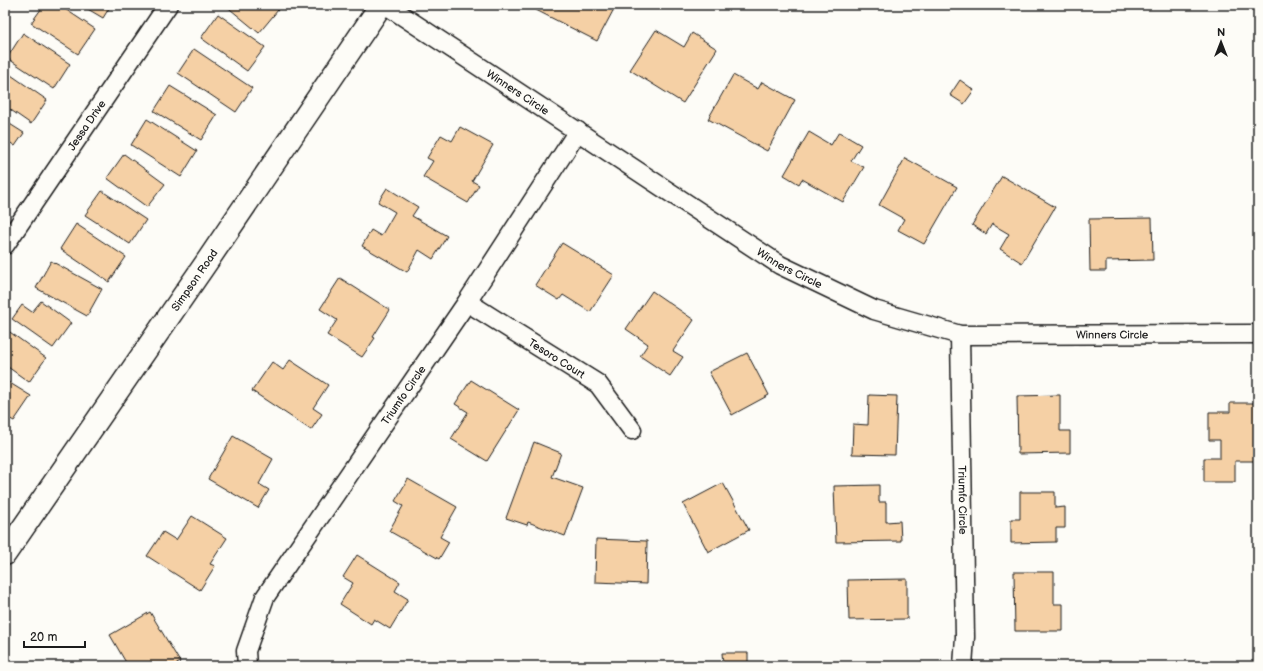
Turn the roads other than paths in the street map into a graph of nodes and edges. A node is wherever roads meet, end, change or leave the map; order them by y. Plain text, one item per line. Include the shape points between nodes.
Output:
1 (168, 5) edge
2 (381, 5) edge
3 (386, 5) edge
4 (578, 131) junction
5 (5, 245) edge
6 (467, 302) junction
7 (960, 334) junction
8 (1258, 334) edge
9 (632, 430) dead end
10 (5, 554) edge
11 (247, 666) edge
12 (963, 666) edge

1 - 5 street, Jessa Drive
2 - 10 main road, Simpson Road
3 - 4 street, Winners Circle
4 - 6 street, Triumfo Circle
4 - 7 street, Winners Circle via 780,266 874,310
6 - 9 street, Tesoro Court via 598,384
6 - 11 street, Triumfo Circle via 265,597 246,651
7 - 8 street, Winners Circle
7 - 12 street, Triumfo Circle via 965,637

